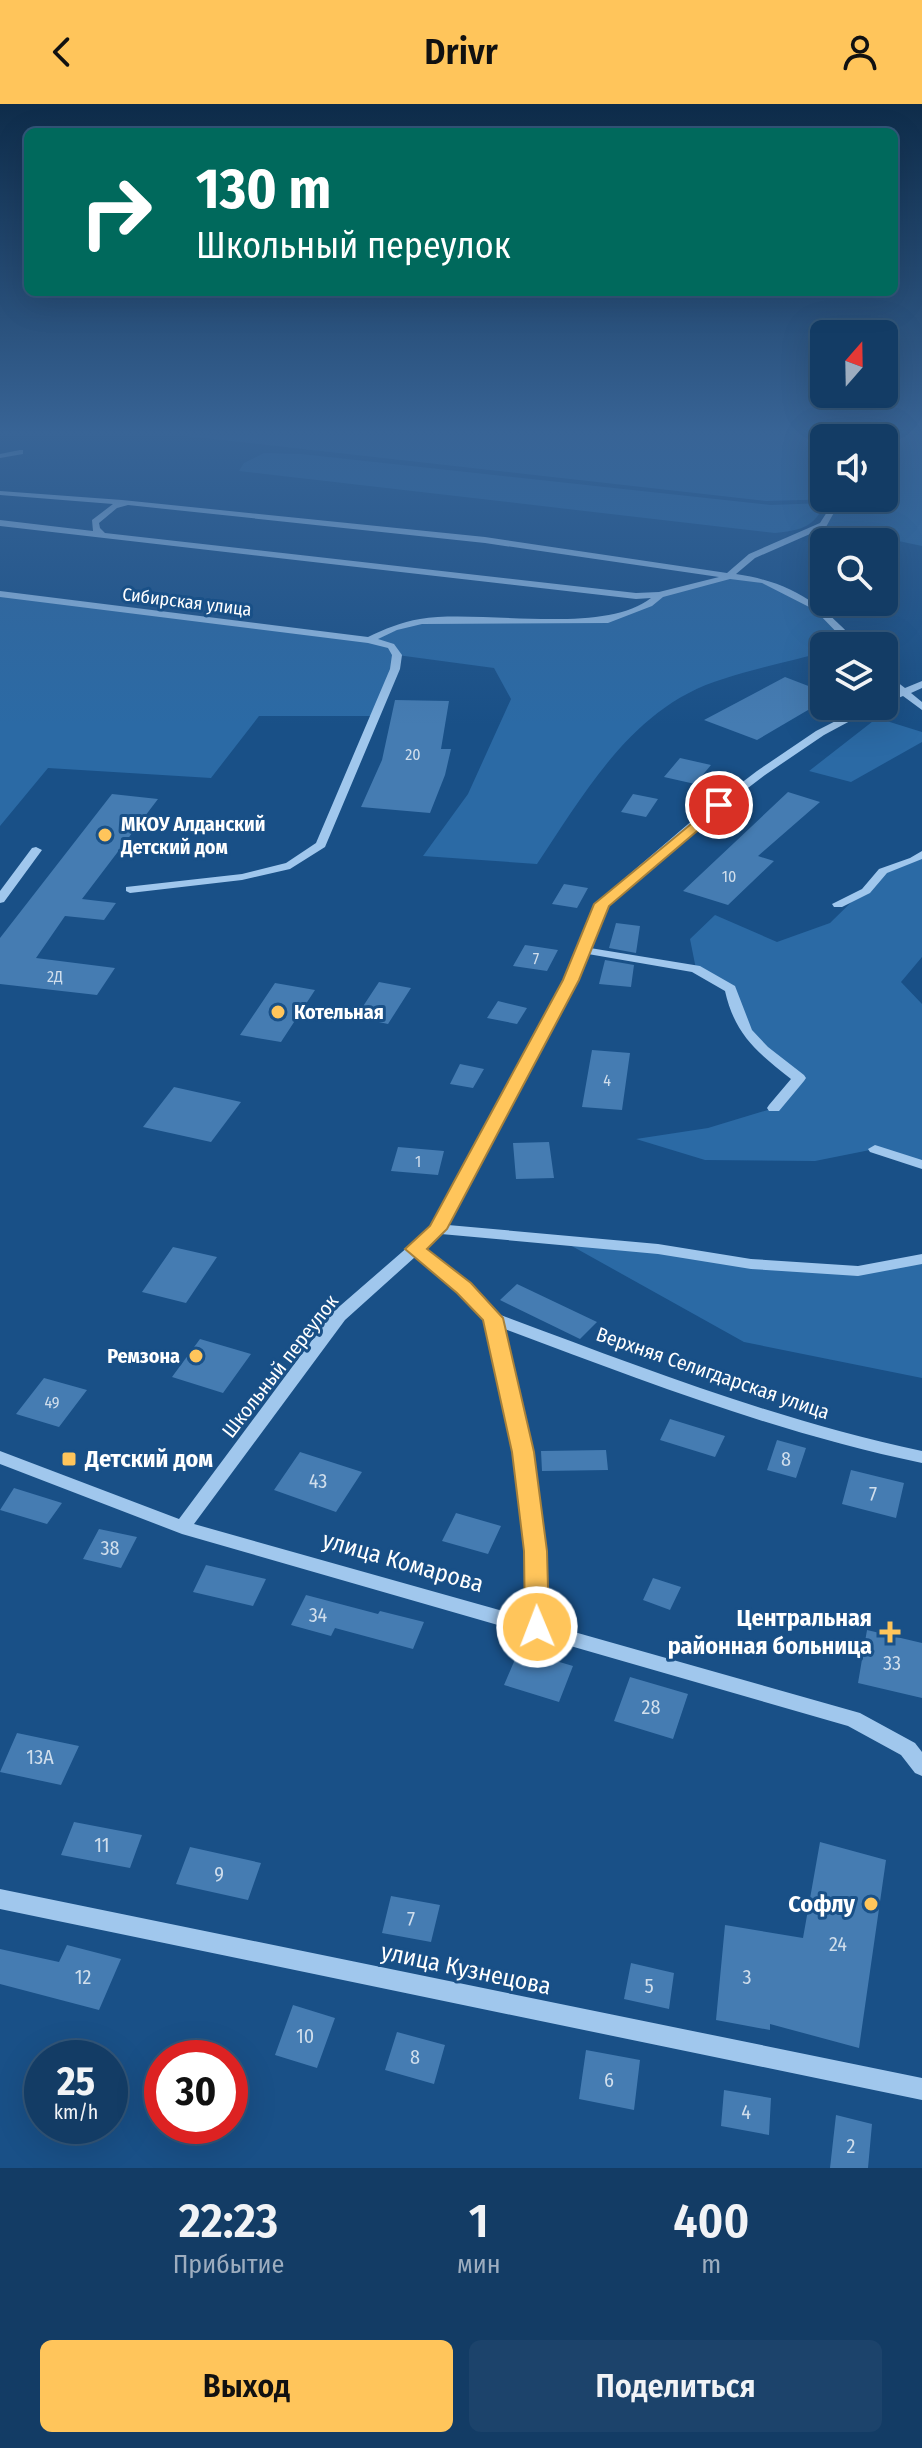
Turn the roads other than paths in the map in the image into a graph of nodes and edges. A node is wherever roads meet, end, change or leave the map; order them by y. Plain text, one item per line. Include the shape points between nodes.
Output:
1 (86, 532) edge
2 (411, 532) edge
3 (806, 532) edge
4 (102, 534) joint
5 (729, 576) junction
6 (0, 594) edge
7 (660, 595) junction
8 (841, 632) edge
9 (369, 640) junction
10 (922, 684) edge
11 (898, 689) edge
12 (901, 692) junction
13 (898, 694) edge
14 (922, 707) edge
15 (846, 720) edge
16 (36, 850) dead end
17 (922, 854) edge
18 (130, 889) dead end
19 (0, 899) edge
20 (838, 904) dead end
21 (583, 950) junction
22 (774, 1108) dead end
23 (875, 1149) dead end
24 (922, 1165) edge
25 (438, 1229) junction
26 (415, 1249) junction
27 (922, 1259) edge
28 (492, 1318) junction
29 (0, 1457) edge
30 (922, 1457) edge
31 (182, 1527) junction
32 (537, 1627) junction
33 (922, 1767) edge
34 (0, 1899) edge
35 (922, 2089) edge

1 - 4 street
2 - 5 street
3 - 5 street via 752,556
4 - 7 street
5 - 7 street
5 - 8 street via 764,581 818,608
6 - 9 street, Сибирская улица
7 - 9 street via 608,620 422,621
9 - 18 street via 391,646 397,655 395,669 321,845 290,866 242,877
10 - 12 street
11 - 12 street
12 - 13 street
12 - 14 street
15 - 21 street, Школьный переулок via 761,773 602,904
16 - 19 street
17 - 20 street via 883,871 866,891
21 - 22 street via 696,969 731,989 736,1017 758,1047 799,1078
21 - 25 street, Школьный переулок
23 - 24 street
25 - 26 street, Школьный переулок
25 - 27 street via 858,1271
26 - 28 street
26 - 31 street, Школьный переулок via 339,1316
28 - 30 street, Верхняя Селигдарская улица via 756,1416
28 - 32 street via 523,1452 536,1551
29 - 31 street, улица Комарова
31 - 32 street, улица Комарова
32 - 33 street, улица Комарова via 853,1719 908,1749
34 - 35 street, улица Кузнецова

